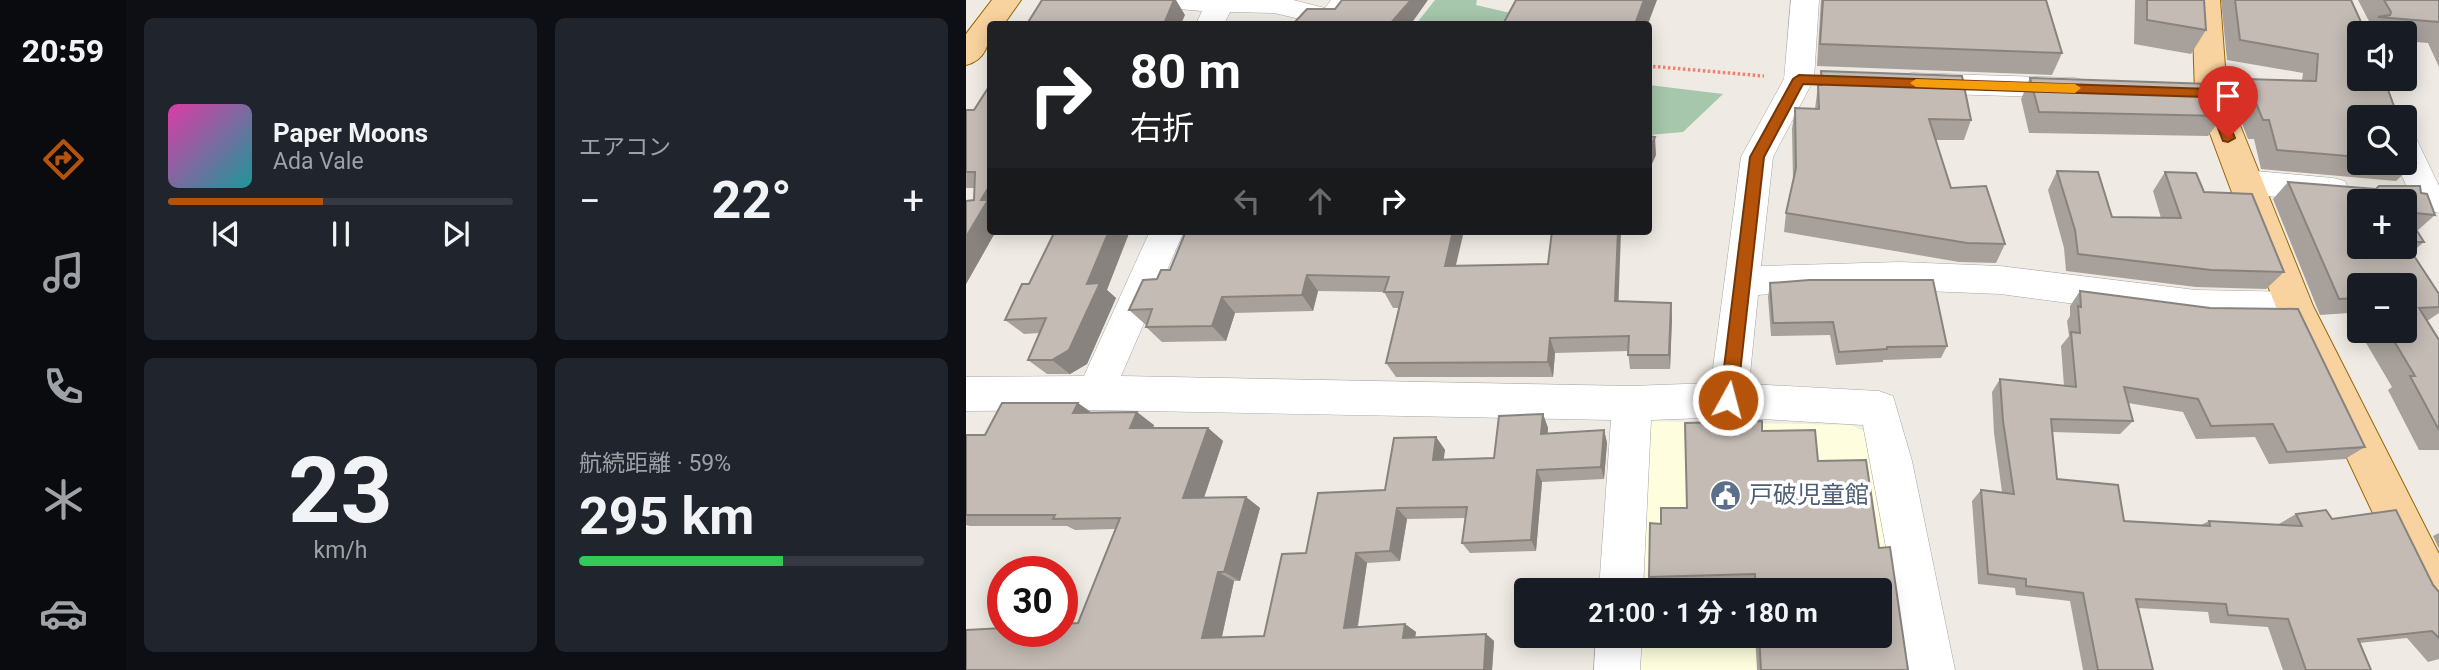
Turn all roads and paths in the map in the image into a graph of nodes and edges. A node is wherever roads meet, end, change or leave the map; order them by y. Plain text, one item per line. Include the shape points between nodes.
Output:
1 (1007, 0) edge
2 (1154, 0) edge
3 (1346, 0) edge
4 (1805, 0) edge
5 (2206, 0) edge
6 (1215, 14) edge
7 (991, 21) edge
8 (987, 27) edge
9 (966, 55) edge
10 (1652, 66) edge
11 (1813, 80) junction
12 (1882, 82) edge
13 (2101, 89) edge
14 (2417, 169) edge
15 (2245, 182) junction
16 (2433, 199) edge
17 (1165, 235) edge
18 (1744, 282) junction
19 (2295, 307) junction
20 (1095, 393) junction
21 (966, 394) edge
22 (1728, 400) junction
23 (1632, 403) junction
24 (1622, 578) edge
25 (2439, 590) edge
26 (1618, 648) edge
27 (1617, 670) edge
28 (1932, 670) edge

1 - 7 main road
2 - 6 street
3 - 6 street via 1331,18 1274,4
4 - 11 street
5 - 15 main road via 2197,93
8 - 9 main road
10 - 11 path
11 - 18 street via 1757,157
12 - 13 street
14 - 16 street
15 - 16 street
15 - 19 main road
17 - 20 street
18 - 19 street via 1873,276 2000,280 2196,305
18 - 22 street
19 - 25 main road via 2426,576
20 - 21 street
20 - 23 street
22 - 23 street
22 - 28 street via 1879,408
23 - 24 street
26 - 27 street

